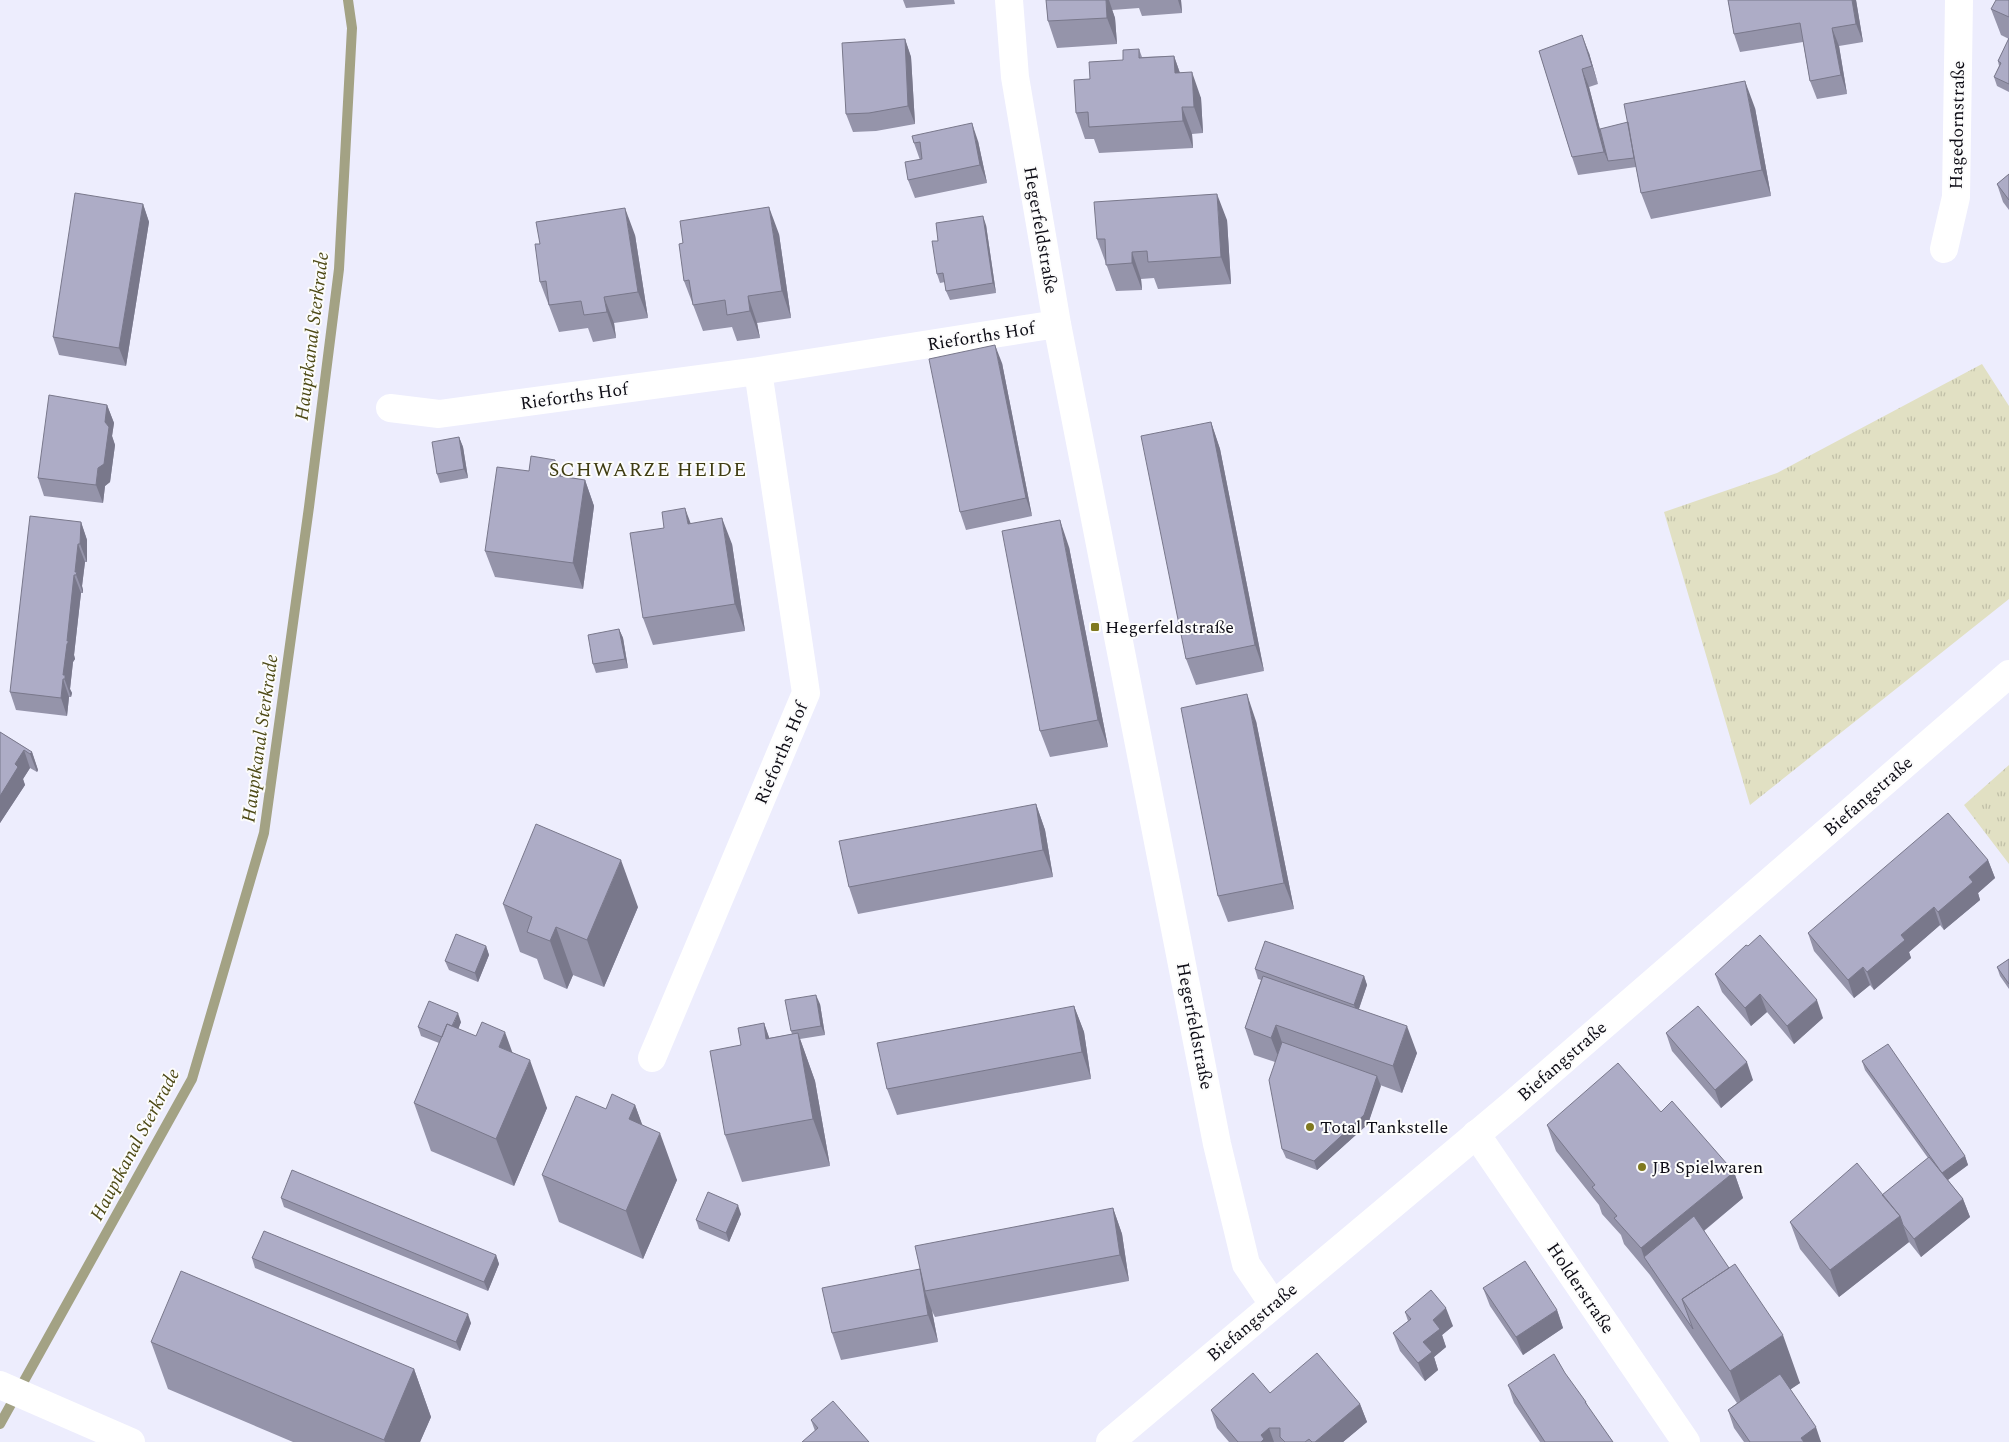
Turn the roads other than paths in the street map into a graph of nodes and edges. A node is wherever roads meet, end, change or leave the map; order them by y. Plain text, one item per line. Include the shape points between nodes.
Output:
1 (1009, 0) edge
2 (1958, 0) edge
3 (1944, 249) dead end
4 (1056, 324) junction
5 (758, 371) junction
6 (390, 408) dead end
7 (2009, 674) edge
8 (652, 1058) dead end
9 (1476, 1134) junction
10 (1273, 1304) junction
11 (0, 1385) edge
12 (131, 1442) edge
13 (1110, 1442) edge
14 (1686, 1442) edge

1 - 4 street, Hegerfeldstraße via 1015,77
2 - 3 street, Hagedornstraße via 1956,196
4 - 5 street, Rieforths Hof
4 - 10 street, Hegerfeldstraße via 1217,1144 1246,1264
5 - 6 street, Rieforths Hof via 439,414
5 - 8 street, Rieforths Hof via 806,693
7 - 9 street, Biefangstraße
9 - 10 street, Biefangstraße
9 - 14 street, Holderstraße
10 - 13 street, Biefangstraße
11 - 12 street

